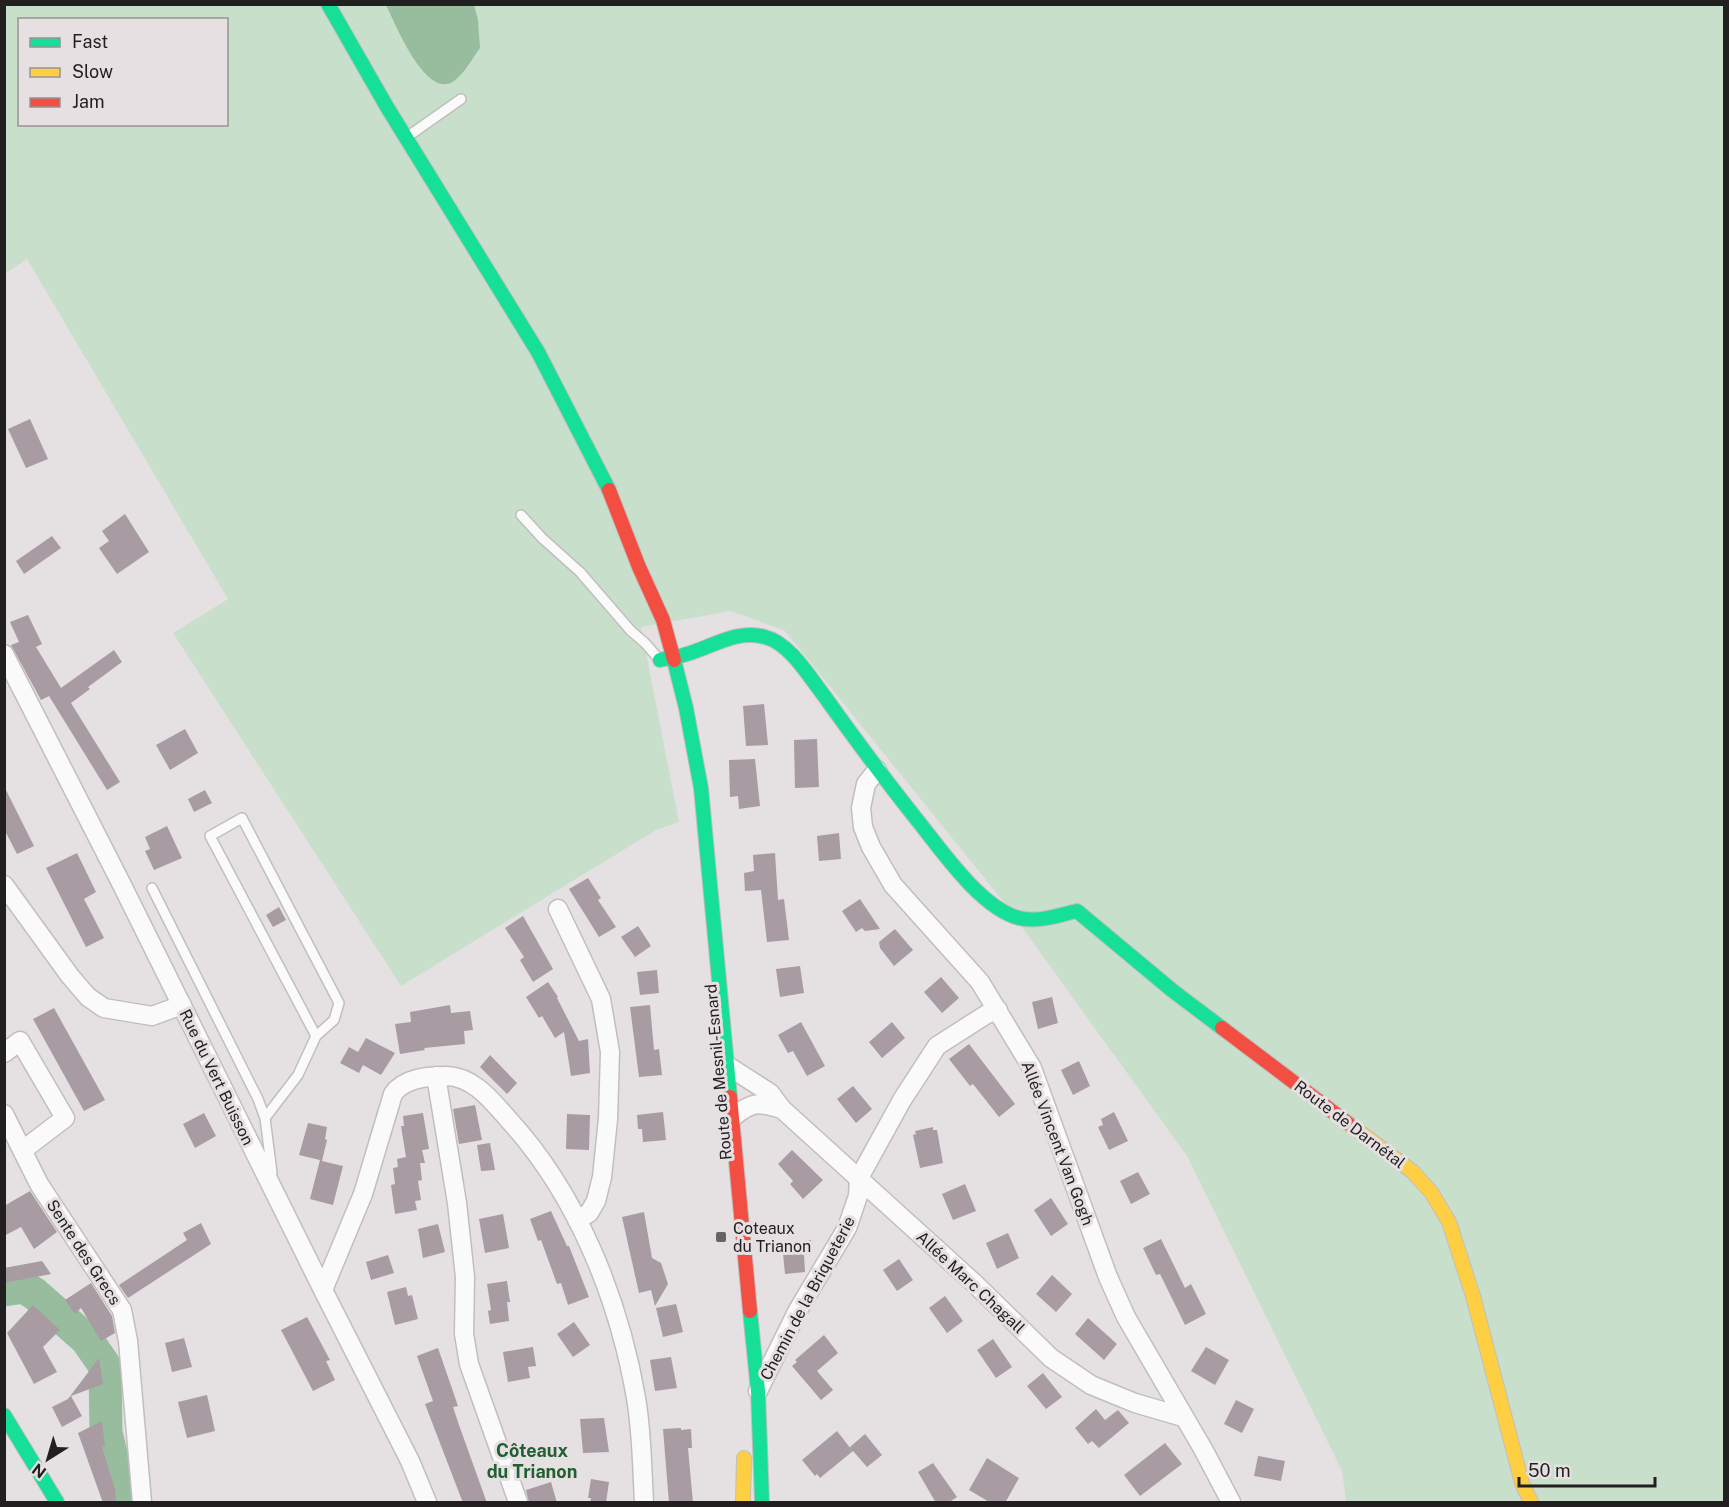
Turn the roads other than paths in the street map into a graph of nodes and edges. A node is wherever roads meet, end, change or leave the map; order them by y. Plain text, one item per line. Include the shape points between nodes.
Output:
1 (328, 4) edge
2 (462, 99) dead end
3 (406, 138) junction
4 (521, 515) dead end
5 (4, 654) edge
6 (667, 658) junction
7 (877, 770) junction
8 (4, 885) edge
9 (152, 888) dead end
10 (558, 909) dead end
11 (182, 1005) junction
12 (999, 1010) junction
13 (316, 1036) junction
14 (4, 1053) edge
15 (728, 1066) junction
16 (436, 1076) junction
17 (782, 1109) junction
18 (4, 1113) edge
19 (733, 1117) junction
20 (265, 1118) junction
21 (23, 1150) junction
22 (859, 1178) junction
23 (274, 1193) junction
24 (578, 1220) junction
25 (322, 1290) junction
26 (751, 1388) junction
27 (4, 1414) edge
28 (1183, 1417) junction
29 (744, 1442) dead end
30 (57, 1503) edge
31 (142, 1503) edge
32 (427, 1503) edge
33 (518, 1503) edge
34 (644, 1503) edge
35 (743, 1503) edge
36 (762, 1503) edge
37 (1231, 1503) edge
38 (1531, 1503) edge

1 - 3 main road
2 - 3 lane
3 - 6 main road via 532,342 608,487 639,567
4 - 6 lane via 580,572 631,631
5 - 11 street, Rue du Vert Buisson
6 - 7 main road via 742,636 764,636 779,642 802,666
6 - 15 main road, Route de Mesnil-Esnard via 686,708 701,788
6 - 26 main road, Route de Mesnil-Esnard via 691,788
7 - 12 street, Allée Vincent Van Gogh via 866,784 861,808 871,847 894,885 980,982
7 - 38 main road, Route de Darnétal via 962,876 994,905 1010,915 1029,919 1077,911 1173,991 1389,1152 1431,1192 1455,1240 1522,1483
8 - 11 street via 70,976 104,1008 152,1016
9 - 20 lane
10 - 24 street via 601,999 610,1052 602,1177 596,1201 589,1213
11 - 23 street, Rue du Vert Buisson
12 - 22 street, Chemin de la Briqueterie via 937,1046
12 - 28 street, Allée Vincent Van Gogh via 1032,1068 1126,1317
13 - 13 lane via 334,1020 339,1003 242,818 210,836
13 - 20 lane via 298,1075
14 - 21 street via 20,1041 65,1118
15 - 17 street, Allée Marc Chagall via 770,1093
15 - 19 main road, Route de Mesnil-Esnard
16 - 24 street via 461,1078 488,1097 538,1156
16 - 25 street via 408,1082 393,1094 363,1194
16 - 33 street via 458,1203 469,1364
17 - 19 street via 754,1104
17 - 22 street, Allée Marc Chagall
18 - 21 street, Sente des Grecs
19 - 26 main road, Route de Mesnil-Esnard
20 - 23 lane
21 - 31 street, Sente des Grecs via 39,1184 122,1310 129,1341
22 - 26 street, Chemin de la Briqueterie via 858,1196 847,1228
22 - 28 street, Allée Marc Chagall via 1051,1358 1091,1385
23 - 25 street, Rue du Vert Buisson
24 - 34 street via 605,1282 630,1369 640,1430
25 - 32 street, Rue du Vert Buisson via 410,1461
26 - 36 main road, Route de Mesnil-Esnard
27 - 30 main road
28 - 37 street, Allée Vincent Van Gogh
29 - 35 main road

